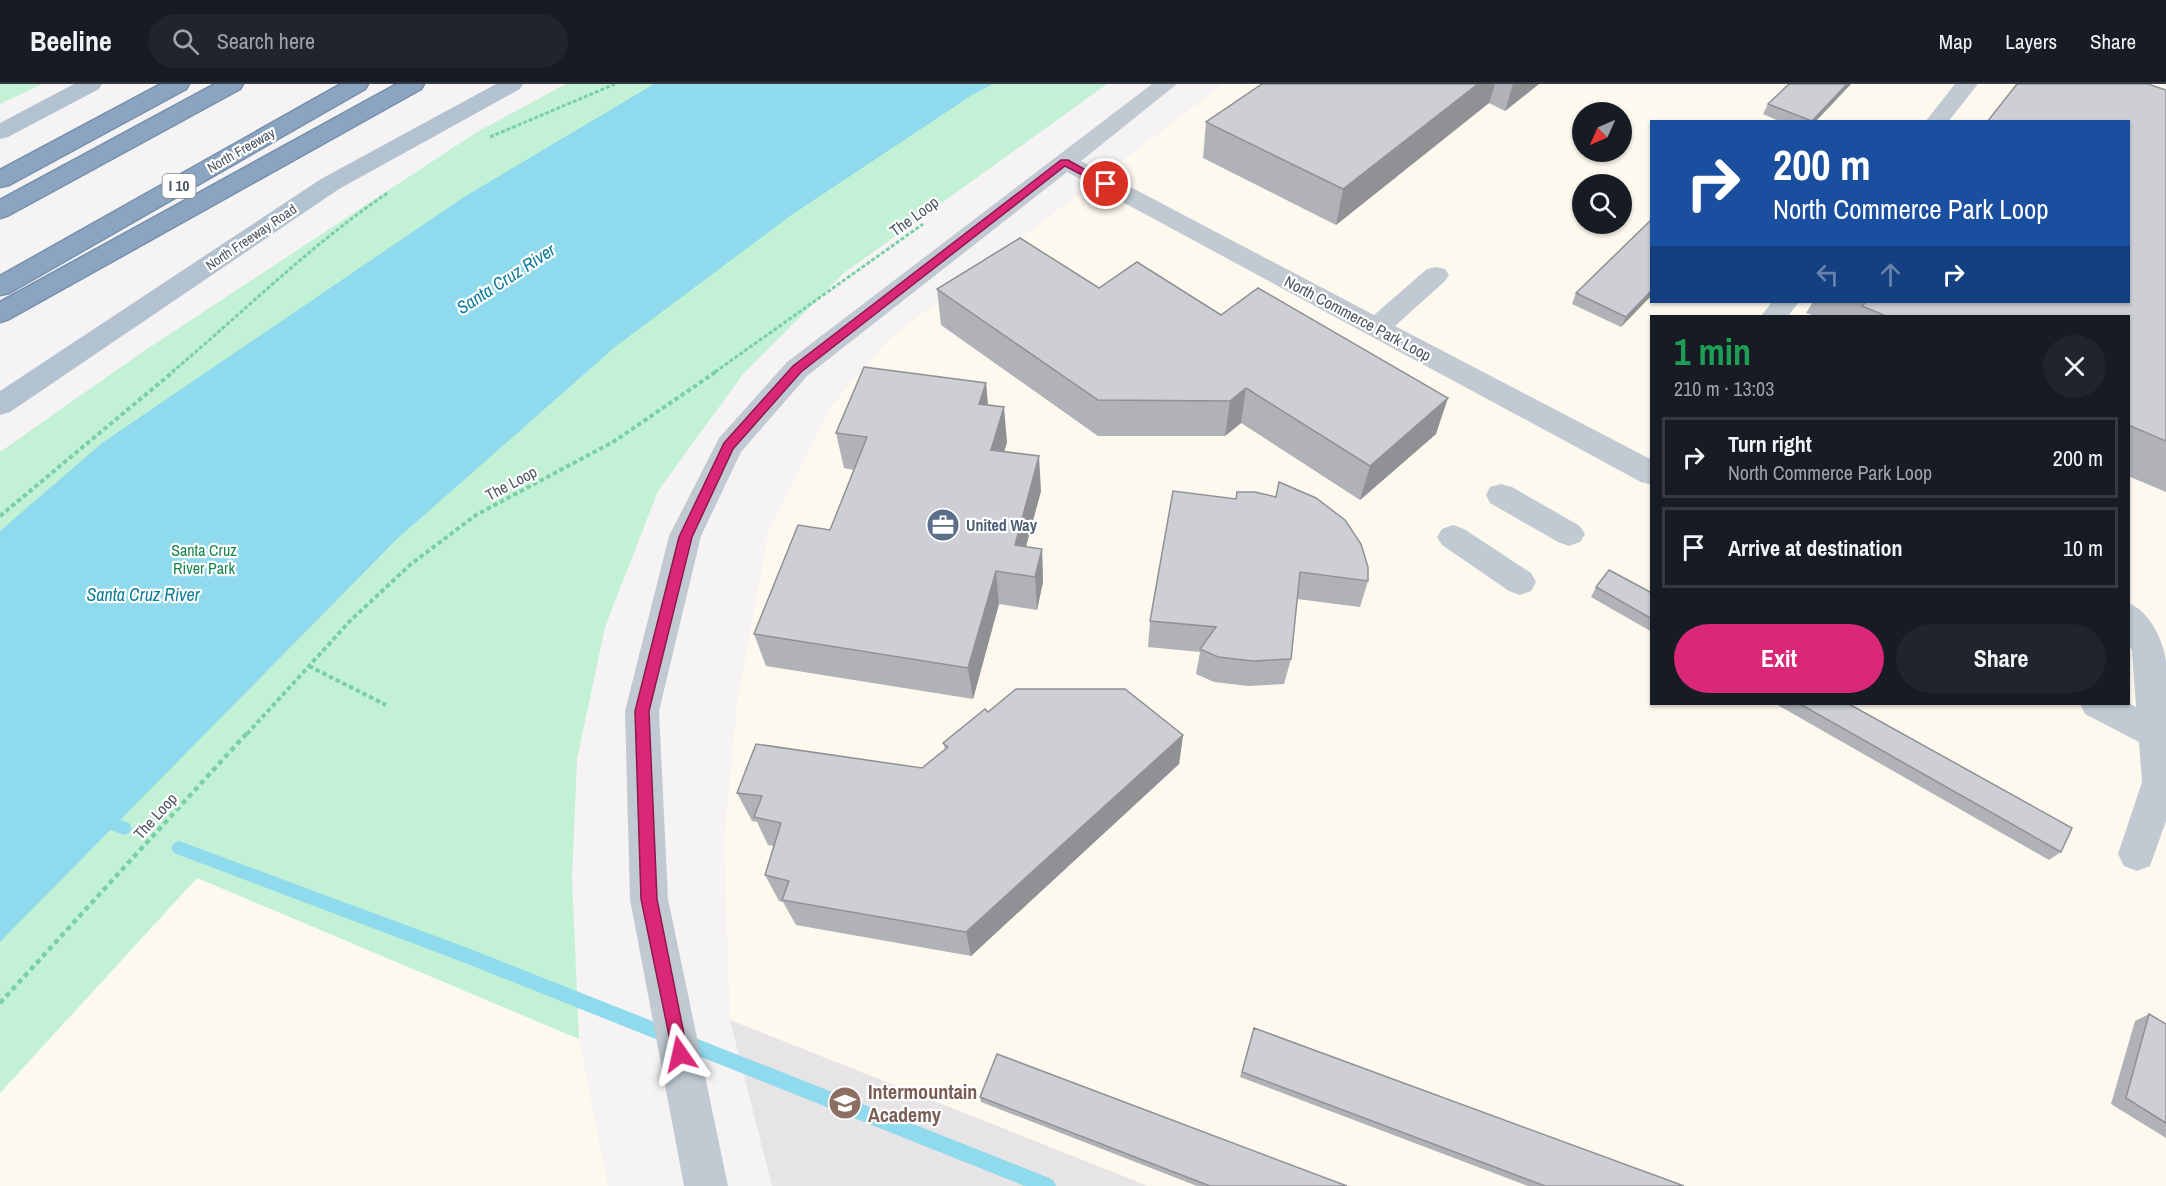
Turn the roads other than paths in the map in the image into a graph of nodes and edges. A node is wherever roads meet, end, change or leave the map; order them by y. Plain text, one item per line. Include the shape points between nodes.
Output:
1 (91, 84) edge
2 (178, 84) edge
3 (232, 84) edge
4 (357, 84) edge
5 (413, 84) edge
6 (512, 84) edge
7 (1167, 84) edge
8 (1967, 84) edge
9 (1938, 120) edge
10 (0, 132) edge
11 (1065, 162) junction
12 (0, 180) edge
13 (0, 210) edge
14 (1436, 275) dead end
15 (0, 287) edge
16 (1785, 303) edge
17 (0, 313) edge
18 (1775, 315) edge
19 (1376, 328) junction
20 (0, 405) edge
21 (1650, 470) edge
22 (1501, 495) dead end
23 (1569, 534) dead end
24 (1453, 537) dead end
25 (1520, 582) dead end
26 (2130, 619) edge
27 (2099, 705) edge
28 (2161, 737) edge
29 (2138, 854) dead end
30 (706, 1186) edge

1 - 10 main road
2 - 12 highway
3 - 13 highway
4 - 15 highway, North Freeway / I 10
5 - 17 highway
6 - 20 main road, North Freeway Road via 330,184
7 - 11 street
8 - 9 street
11 - 19 street, North Commerce Park Loop
11 - 30 street via 797,369 729,446 686,537 642,711 649,899
14 - 19 street
16 - 18 street
19 - 21 street, North Commerce Park Loop
22 - 23 street
24 - 25 street
26 - 28 street via 2148,648
27 - 28 street
28 - 29 street via 2160,782

